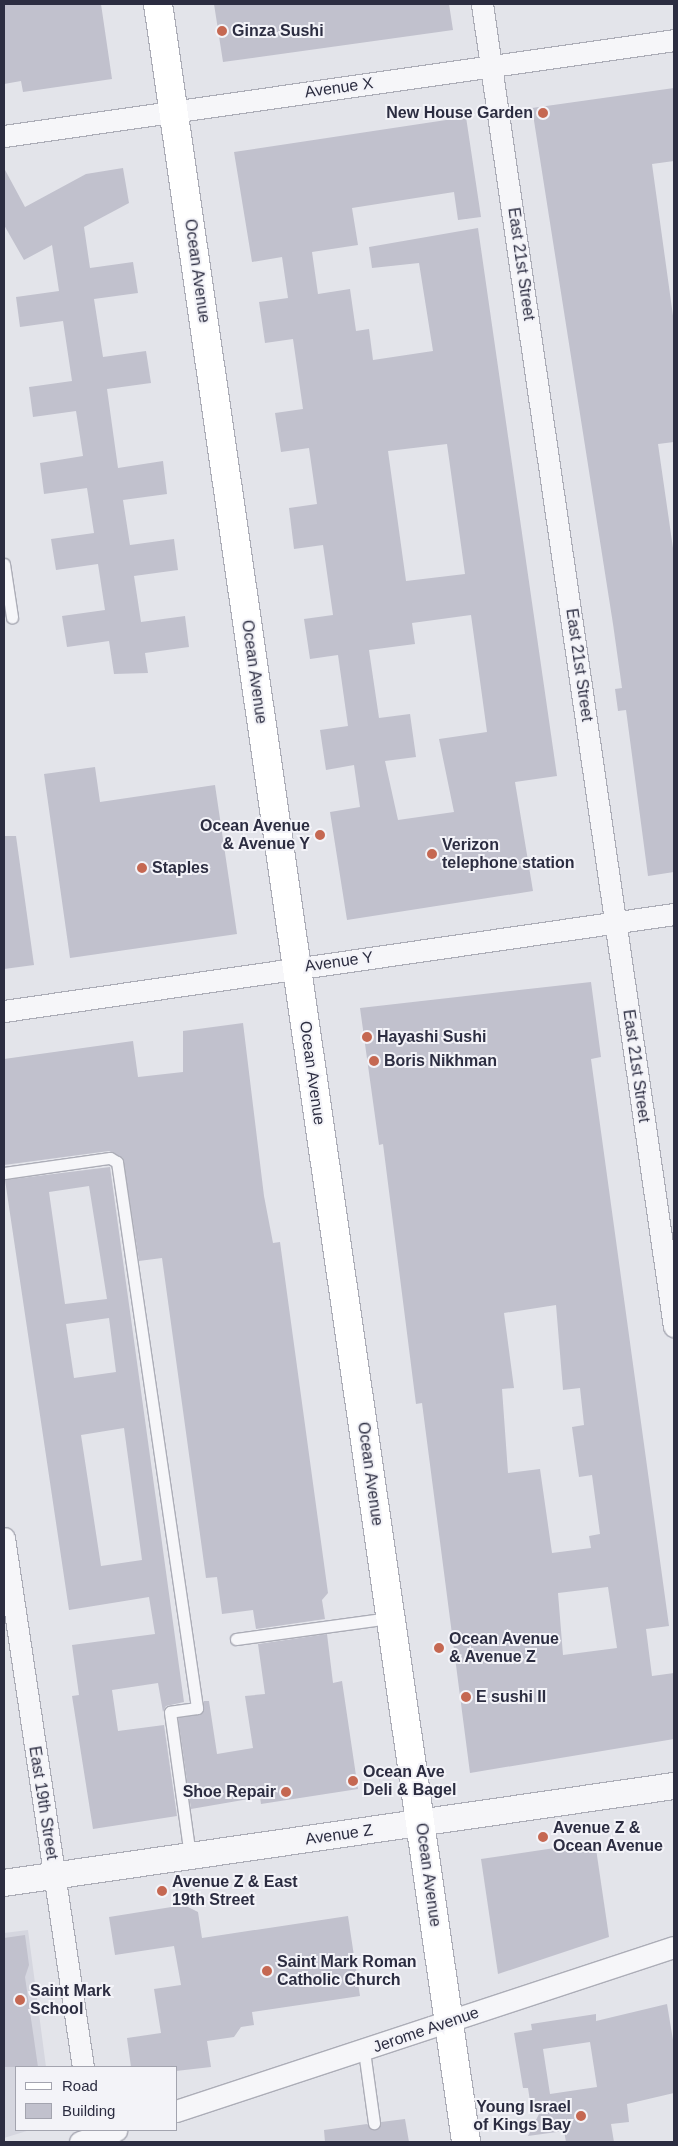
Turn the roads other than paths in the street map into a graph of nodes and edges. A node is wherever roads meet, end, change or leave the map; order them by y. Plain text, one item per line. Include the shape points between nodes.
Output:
1 (158, 4) edge
2 (482, 4) edge
3 (674, 40) edge
4 (492, 66) junction
5 (174, 112) junction
6 (4, 136) edge
7 (4, 564) edge
8 (12, 617) dead end
9 (674, 914) edge
10 (616, 923) junction
11 (297, 968) junction
12 (4, 1011) edge
13 (4, 1173) edge
14 (674, 1326) edge
15 (4, 1538) edge
16 (390, 1618) junction
17 (236, 1639) dead end
18 (674, 1786) edge
19 (420, 1824) junction
20 (190, 1857) junction
21 (54, 1876) junction
22 (4, 1883) edge
23 (674, 1947) edge
24 (449, 2022) junction
25 (364, 2051) junction
26 (83, 2066) edge
27 (178, 2110) edge
28 (374, 2123) dead end
29 (113, 2131) edge
30 (90, 2138) edge
31 (466, 2142) edge

1 - 5 main road, Ocean Avenue
2 - 4 street, East 21st Street
3 - 4 street, Avenue X
4 - 5 street, Avenue X
4 - 10 street, East 21st Street
5 - 6 street, Avenue X
5 - 11 main road, Ocean Avenue
7 - 8 lane
9 - 10 street, Avenue Y
10 - 11 street, Avenue Y
10 - 14 street, East 21st Street
11 - 12 street, Avenue Y
11 - 16 main road, Ocean Avenue
13 - 20 lane via 110,1158 116,1162 197,1708 170,1712
15 - 21 street, East 19th Street
16 - 17 lane
16 - 19 main road, Ocean Avenue
18 - 19 street, Avenue Z
19 - 20 street, Avenue Z
19 - 24 main road, Ocean Avenue
20 - 21 street, Avenue Z
21 - 22 street, Avenue Z
21 - 26 street, East 19th Street
23 - 24 street, Jerome Avenue
24 - 25 street, Jerome Avenue
24 - 31 main road, Ocean Avenue
25 - 27 street, Jerome Avenue
25 - 28 lane
29 - 30 street

